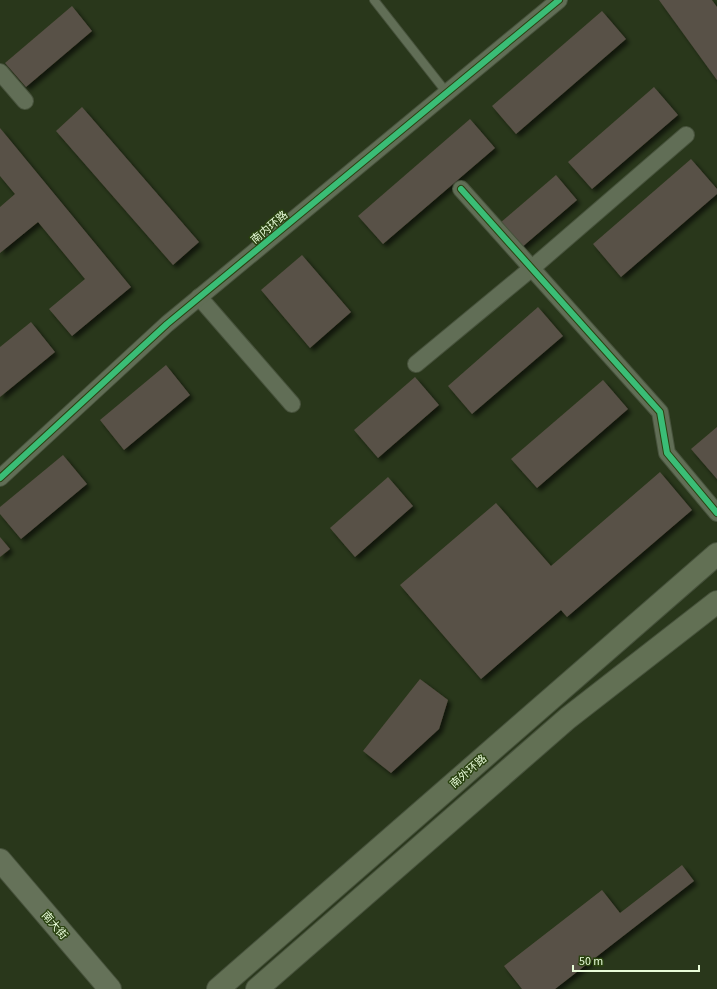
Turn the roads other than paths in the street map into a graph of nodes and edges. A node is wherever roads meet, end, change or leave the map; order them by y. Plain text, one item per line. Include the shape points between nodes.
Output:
1 (374, 0) edge
2 (559, 0) edge
3 (0, 72) edge
4 (447, 93) junction
5 (25, 101) dead end
6 (686, 134) dead end
7 (460, 189) dead end
8 (532, 268) junction
9 (199, 297) junction
10 (416, 364) dead end
11 (292, 404) dead end
12 (0, 478) edge
13 (717, 513) edge
14 (717, 554) edge
15 (717, 602) edge
16 (0, 860) edge
17 (110, 989) edge
18 (218, 989) edge
19 (257, 989) edge

1 - 4 lane
2 - 4 street, 南内环路
3 - 5 street
4 - 9 street, 南内环路
6 - 8 street
7 - 8 street
8 - 10 street
8 - 13 street via 660,412 667,453
9 - 11 street
9 - 12 street, 南内环路
14 - 18 highway, 南外环路
15 - 19 highway via 568,718
16 - 17 main road, 南大街

